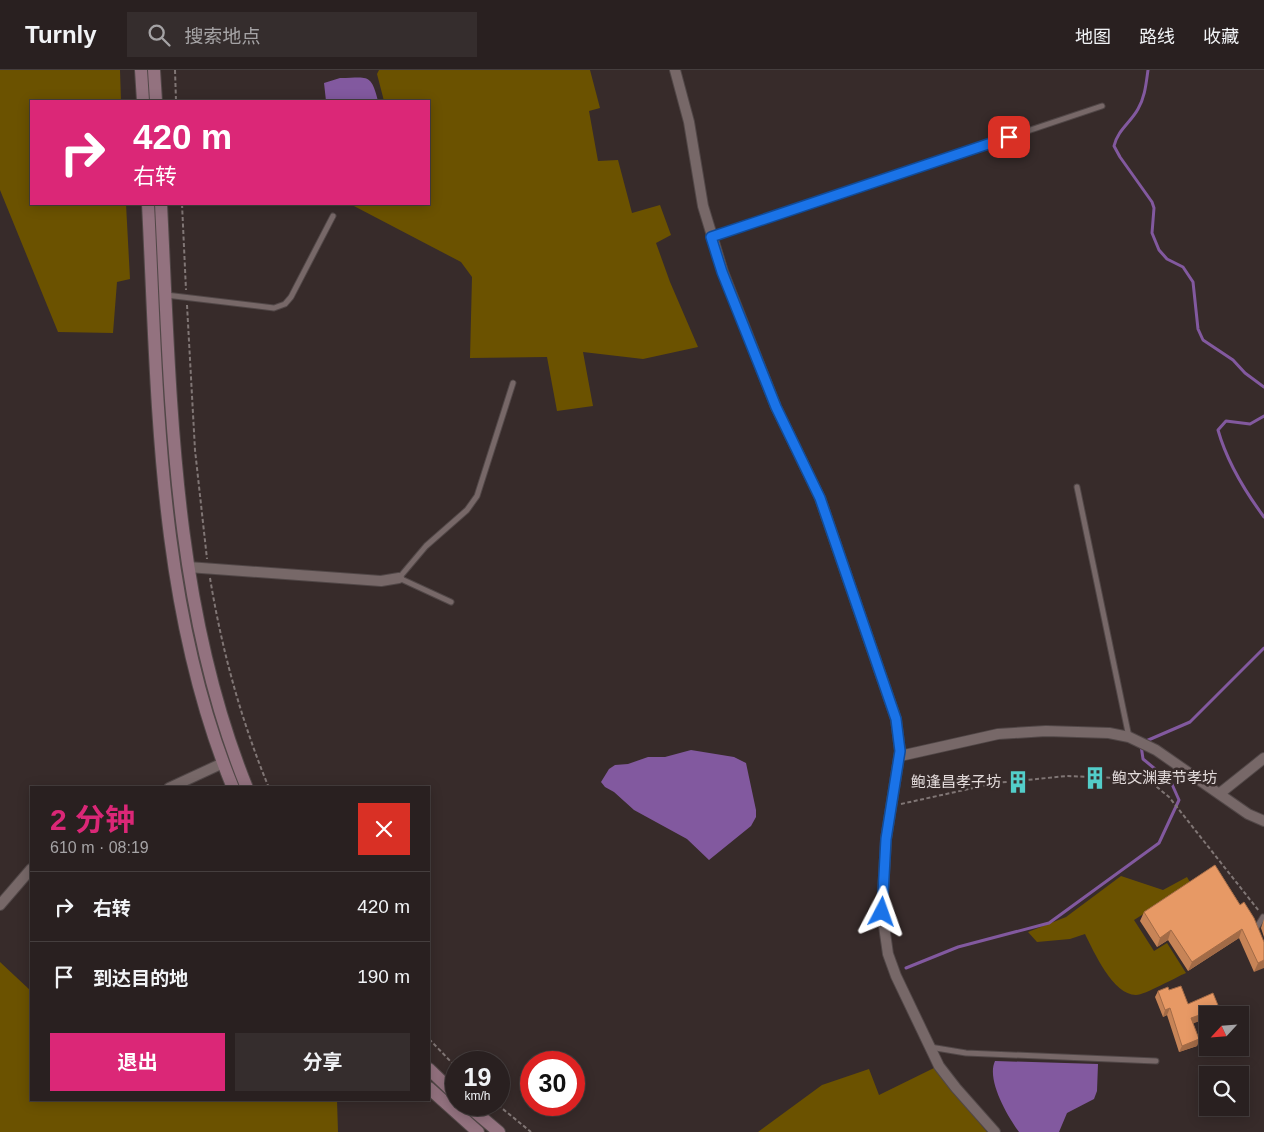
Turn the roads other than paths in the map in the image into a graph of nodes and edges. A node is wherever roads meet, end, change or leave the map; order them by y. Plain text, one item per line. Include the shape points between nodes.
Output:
1 (141, 70) edge
2 (154, 70) edge
3 (675, 70) edge
4 (143, 100) edge
5 (156, 100) edge
6 (1102, 106) dead end
7 (148, 205) edge
8 (161, 205) edge
9 (333, 216) dead end
10 (711, 237) junction
11 (166, 295) junction
12 (513, 383) dead end
13 (1077, 486) dead end
14 (188, 567) junction
15 (399, 578) junction
16 (451, 602) dead end
17 (1129, 737) junction
18 (900, 756) junction
19 (1264, 758) edge
20 (223, 762) junction
21 (173, 786) edge
22 (232, 786) edge
23 (246, 786) edge
24 (1219, 794) junction
25 (1264, 821) edge
26 (30, 870) edge
27 (0, 905) edge
28 (1263, 916) edge
29 (1258, 936) edge
30 (930, 1047) junction
31 (1156, 1061) dead end
32 (430, 1069) edge
33 (445, 1084) edge
34 (430, 1089) edge
35 (480, 1116) edge
36 (478, 1132) edge
37 (499, 1132) edge
38 (995, 1132) edge

1 - 4 main road
2 - 5 main road
3 - 10 street via 689,122
6 - 10 lane
7 - 20 main road via 160,434 171,547 199,689
8 - 11 main road
9 - 11 lane via 291,297 282,306 274,308
10 - 18 street via 776,407 820,498 896,719
11 - 14 main road via 176,461
12 - 15 lane via 476,496 468,510 426,546
13 - 17 lane
14 - 15 street via 381,581
14 - 23 main road via 212,685
15 - 16 lane
17 - 18 street via 1078,731 998,734
17 - 24 street via 1156,750
18 - 30 street via 886,839 882,927 891,965
19 - 24 street
20 - 21 street
20 - 22 main road
24 - 25 street
26 - 27 street
28 - 29 lane via 1254,929
30 - 31 lane via 974,1054
30 - 38 street via 947,1077
32 - 33 main road
34 - 36 main road
35 - 37 main road

